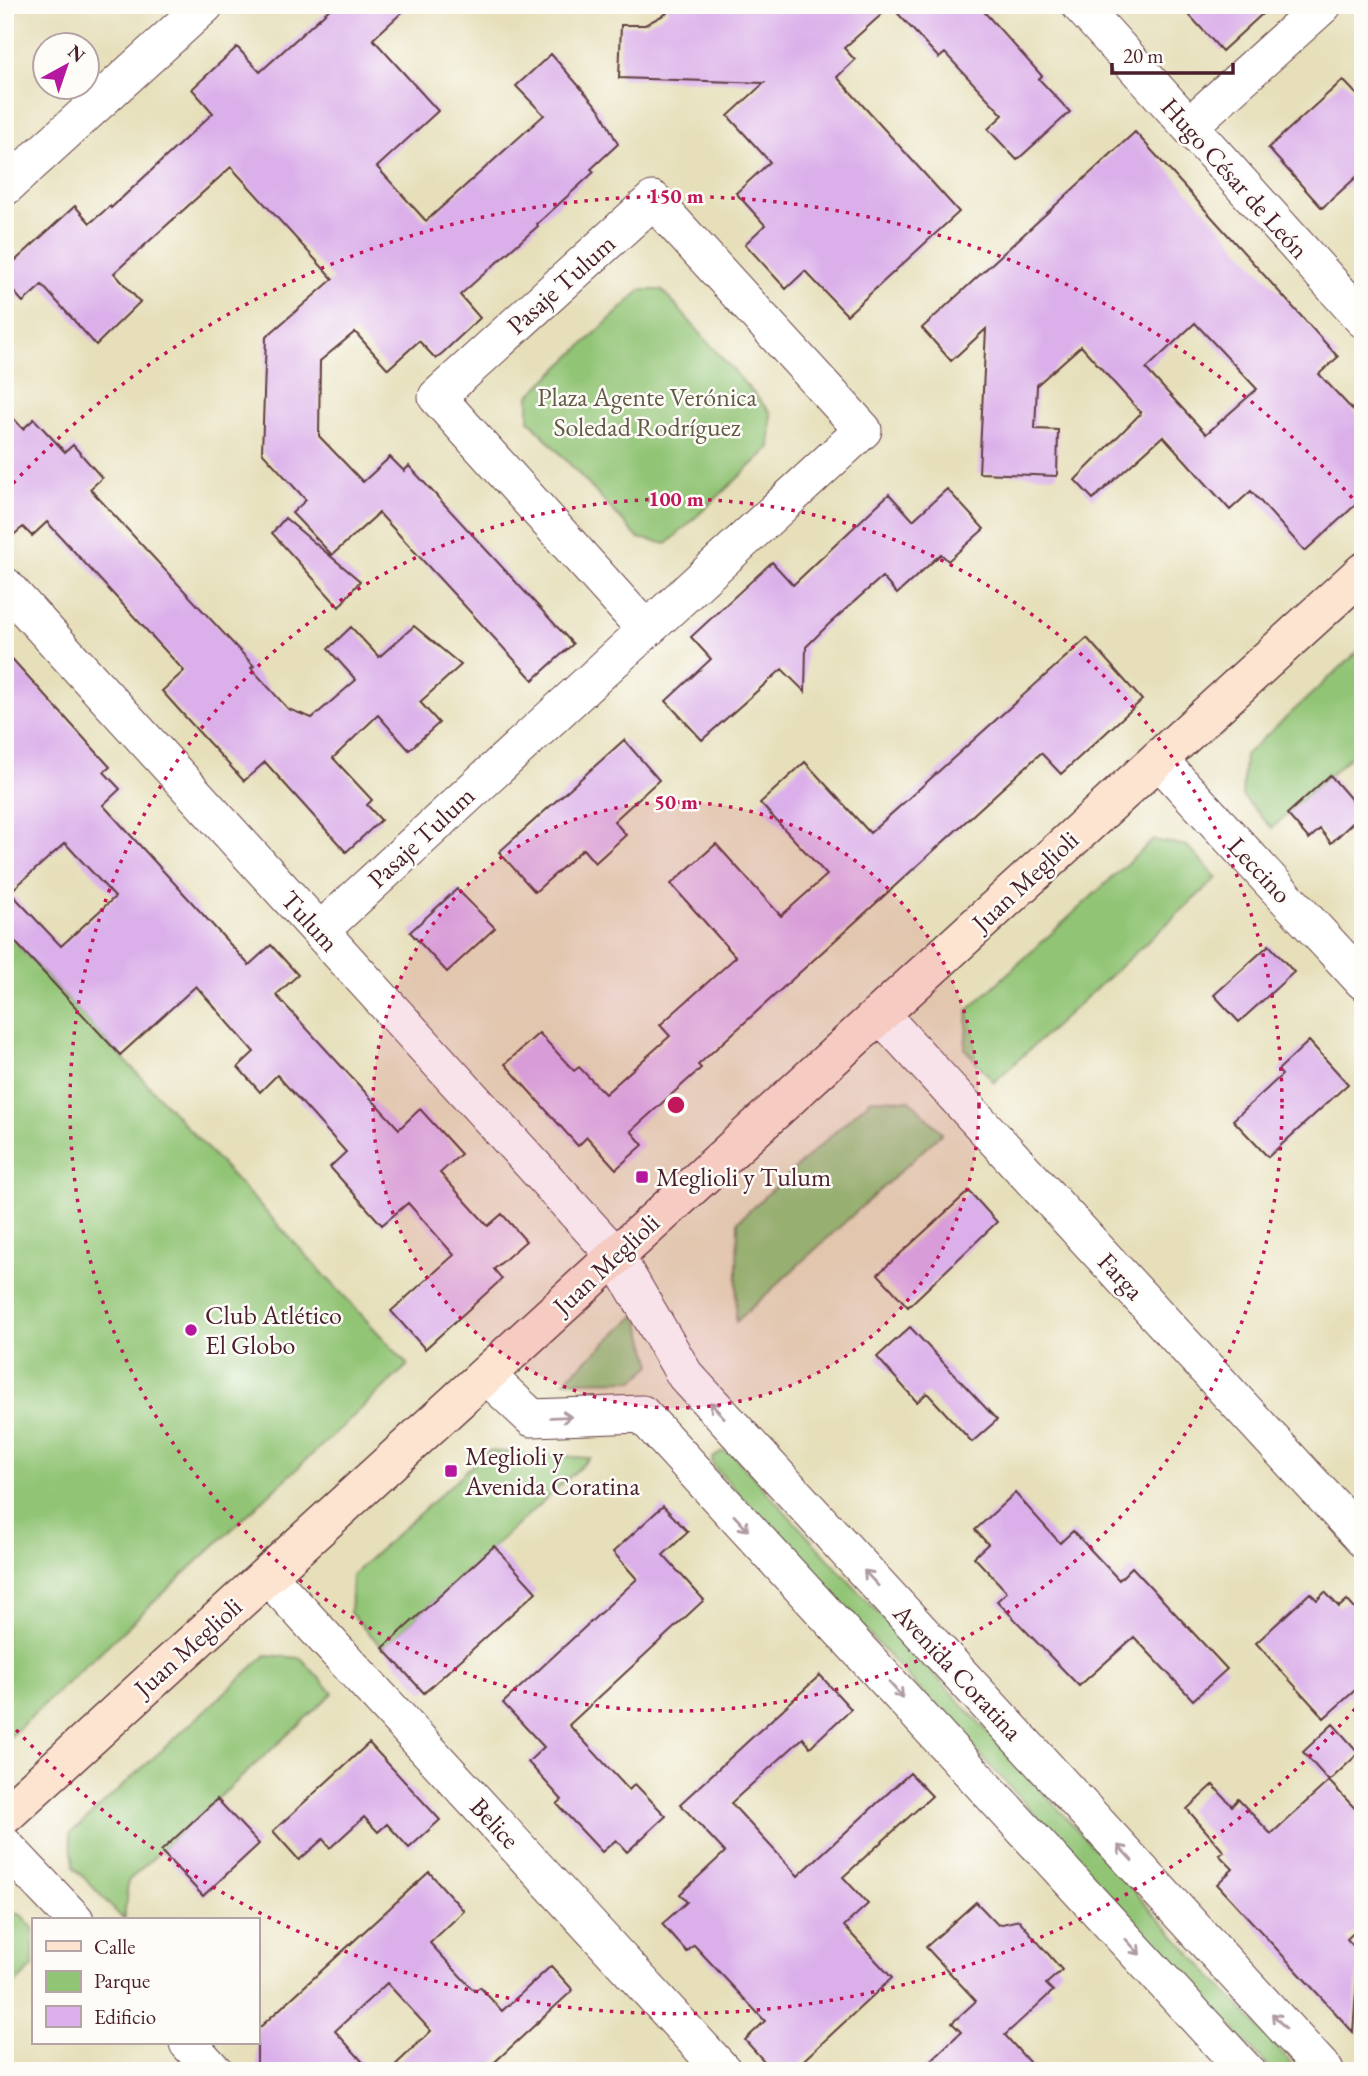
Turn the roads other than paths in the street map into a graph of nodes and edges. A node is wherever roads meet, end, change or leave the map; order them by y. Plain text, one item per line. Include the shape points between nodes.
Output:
1 (205, 5) edge
2 (1080, 5) edge
3 (1323, 5) edge
4 (1189, 126) junction
5 (5, 187) edge
6 (1363, 319) edge
7 (1363, 572) edge
8 (5, 586) edge
9 (645, 629) junction
10 (1158, 759) junction
11 (320, 931) junction
12 (1363, 981) edge
13 (880, 1014) junction
14 (615, 1255) junction
15 (486, 1375) junction
16 (685, 1375) junction
17 (642, 1415) junction
18 (1363, 1539) edge
19 (267, 1575) junction
20 (5, 1815) edge
21 (5, 1846) edge
22 (73, 1918) edge
23 (189, 2044) edge
24 (214, 2071) edge
25 (723, 2071) edge
26 (1246, 2071) edge
27 (1325, 2071) edge

1 - 5 street
2 - 4 street, Hugo César de León
3 - 4 street
4 - 6 street, Hugo César de León
7 - 10 main road, Juan Meglioli
8 - 11 street, Tulum
9 - 9 street, Pasaje Tulum via 863,430 653,200 437,397
9 - 11 street, Pasaje Tulum
10 - 12 street, Leccino
10 - 13 main road, Juan Meglioli
11 - 14 street, Tulum
13 - 14 main road, Juan Meglioli
13 - 18 street, Farga
14 - 15 main road, Juan Meglioli
14 - 16 street, Avenida Coratina
15 -> 17 street via 532,1418
15 - 19 main road, Juan Meglioli
16 - 17 street
27 -> 16 street, Avenida Coratina
17 -> 26 street
19 - 20 main road, Juan Meglioli
19 - 25 street, Belice
21 - 22 street
23 - 24 street

